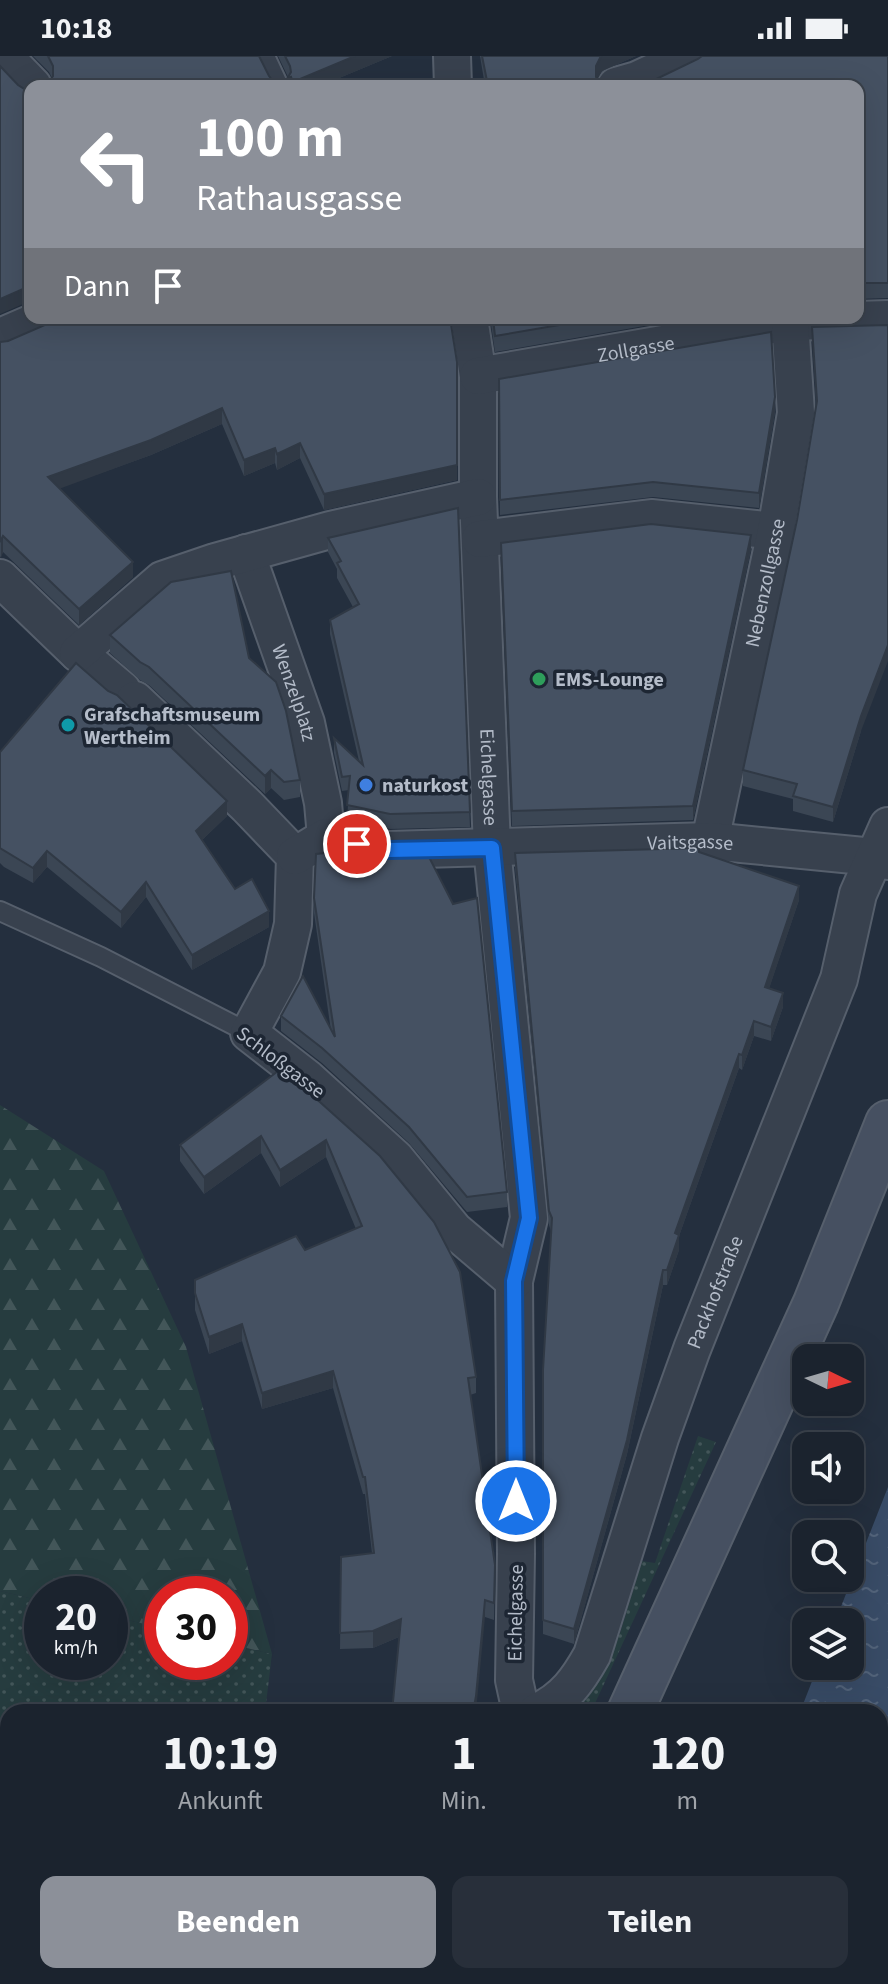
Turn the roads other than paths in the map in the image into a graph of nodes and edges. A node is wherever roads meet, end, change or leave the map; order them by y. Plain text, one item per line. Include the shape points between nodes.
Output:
1 (4, 56) edge
2 (265, 56) edge
3 (452, 56) edge
4 (689, 56) edge
5 (27, 80) edge
6 (276, 80) edge
7 (453, 80) edge
8 (637, 80) edge
9 (888, 319) edge
10 (864, 320) edge
11 (30, 324) edge
12 (470, 324) edge
13 (778, 324) edge
14 (790, 324) edge
15 (0, 337) edge
16 (478, 376) junction
17 (478, 497) junction
18 (776, 531) junction
19 (480, 539) junction
20 (246, 553) junction
21 (3, 588) edge
22 (78, 653) junction
23 (326, 837) junction
24 (710, 841) junction
25 (492, 848) junction
26 (883, 848) edge
27 (295, 856) junction
28 (0, 911) edge
29 (249, 1033) junction
30 (888, 1123) edge
31 (514, 1281) junction
32 (519, 1704) edge
33 (554, 1704) edge
34 (634, 1704) edge

1 - 5 street
2 - 6 lane
3 - 7 street
4 - 8 street
9 - 10 street, Zollgasse
11 - 15 street
12 - 16 street, Eichelgasse
13 - 16 street, Zollgasse
14 - 18 street, Nebenzollgasse via 796,413
16 - 17 street, Eichelgasse
17 - 19 street, Eichelgasse
17 - 20 street
18 - 19 street via 651,518
18 - 24 street, Nebenzollgasse
19 - 25 street, Eichelgasse
20 - 22 street via 162,580
20 - 23 street, Wenzelplatz via 306,723
21 - 22 street
22 - 27 street via 129,695
23 - 25 street, Vaitsgasse via 388,850
23 - 27 street
24 - 25 street, Vaitsgasse
24 - 26 street, Vaitsgasse
25 - 31 street, Eichelgasse via 529,1218
26 - 33 street, Packhofstraße via 858,894 839,979 692,1349 592,1655 574,1685
27 - 29 street via 293,924 282,972
28 - 29 lane, Schloßgasse
29 - 31 street, Schloßgasse via 395,1158 454,1230
30 - 34 main road via 816,1303
31 - 32 street, Eichelgasse via 514,1680

